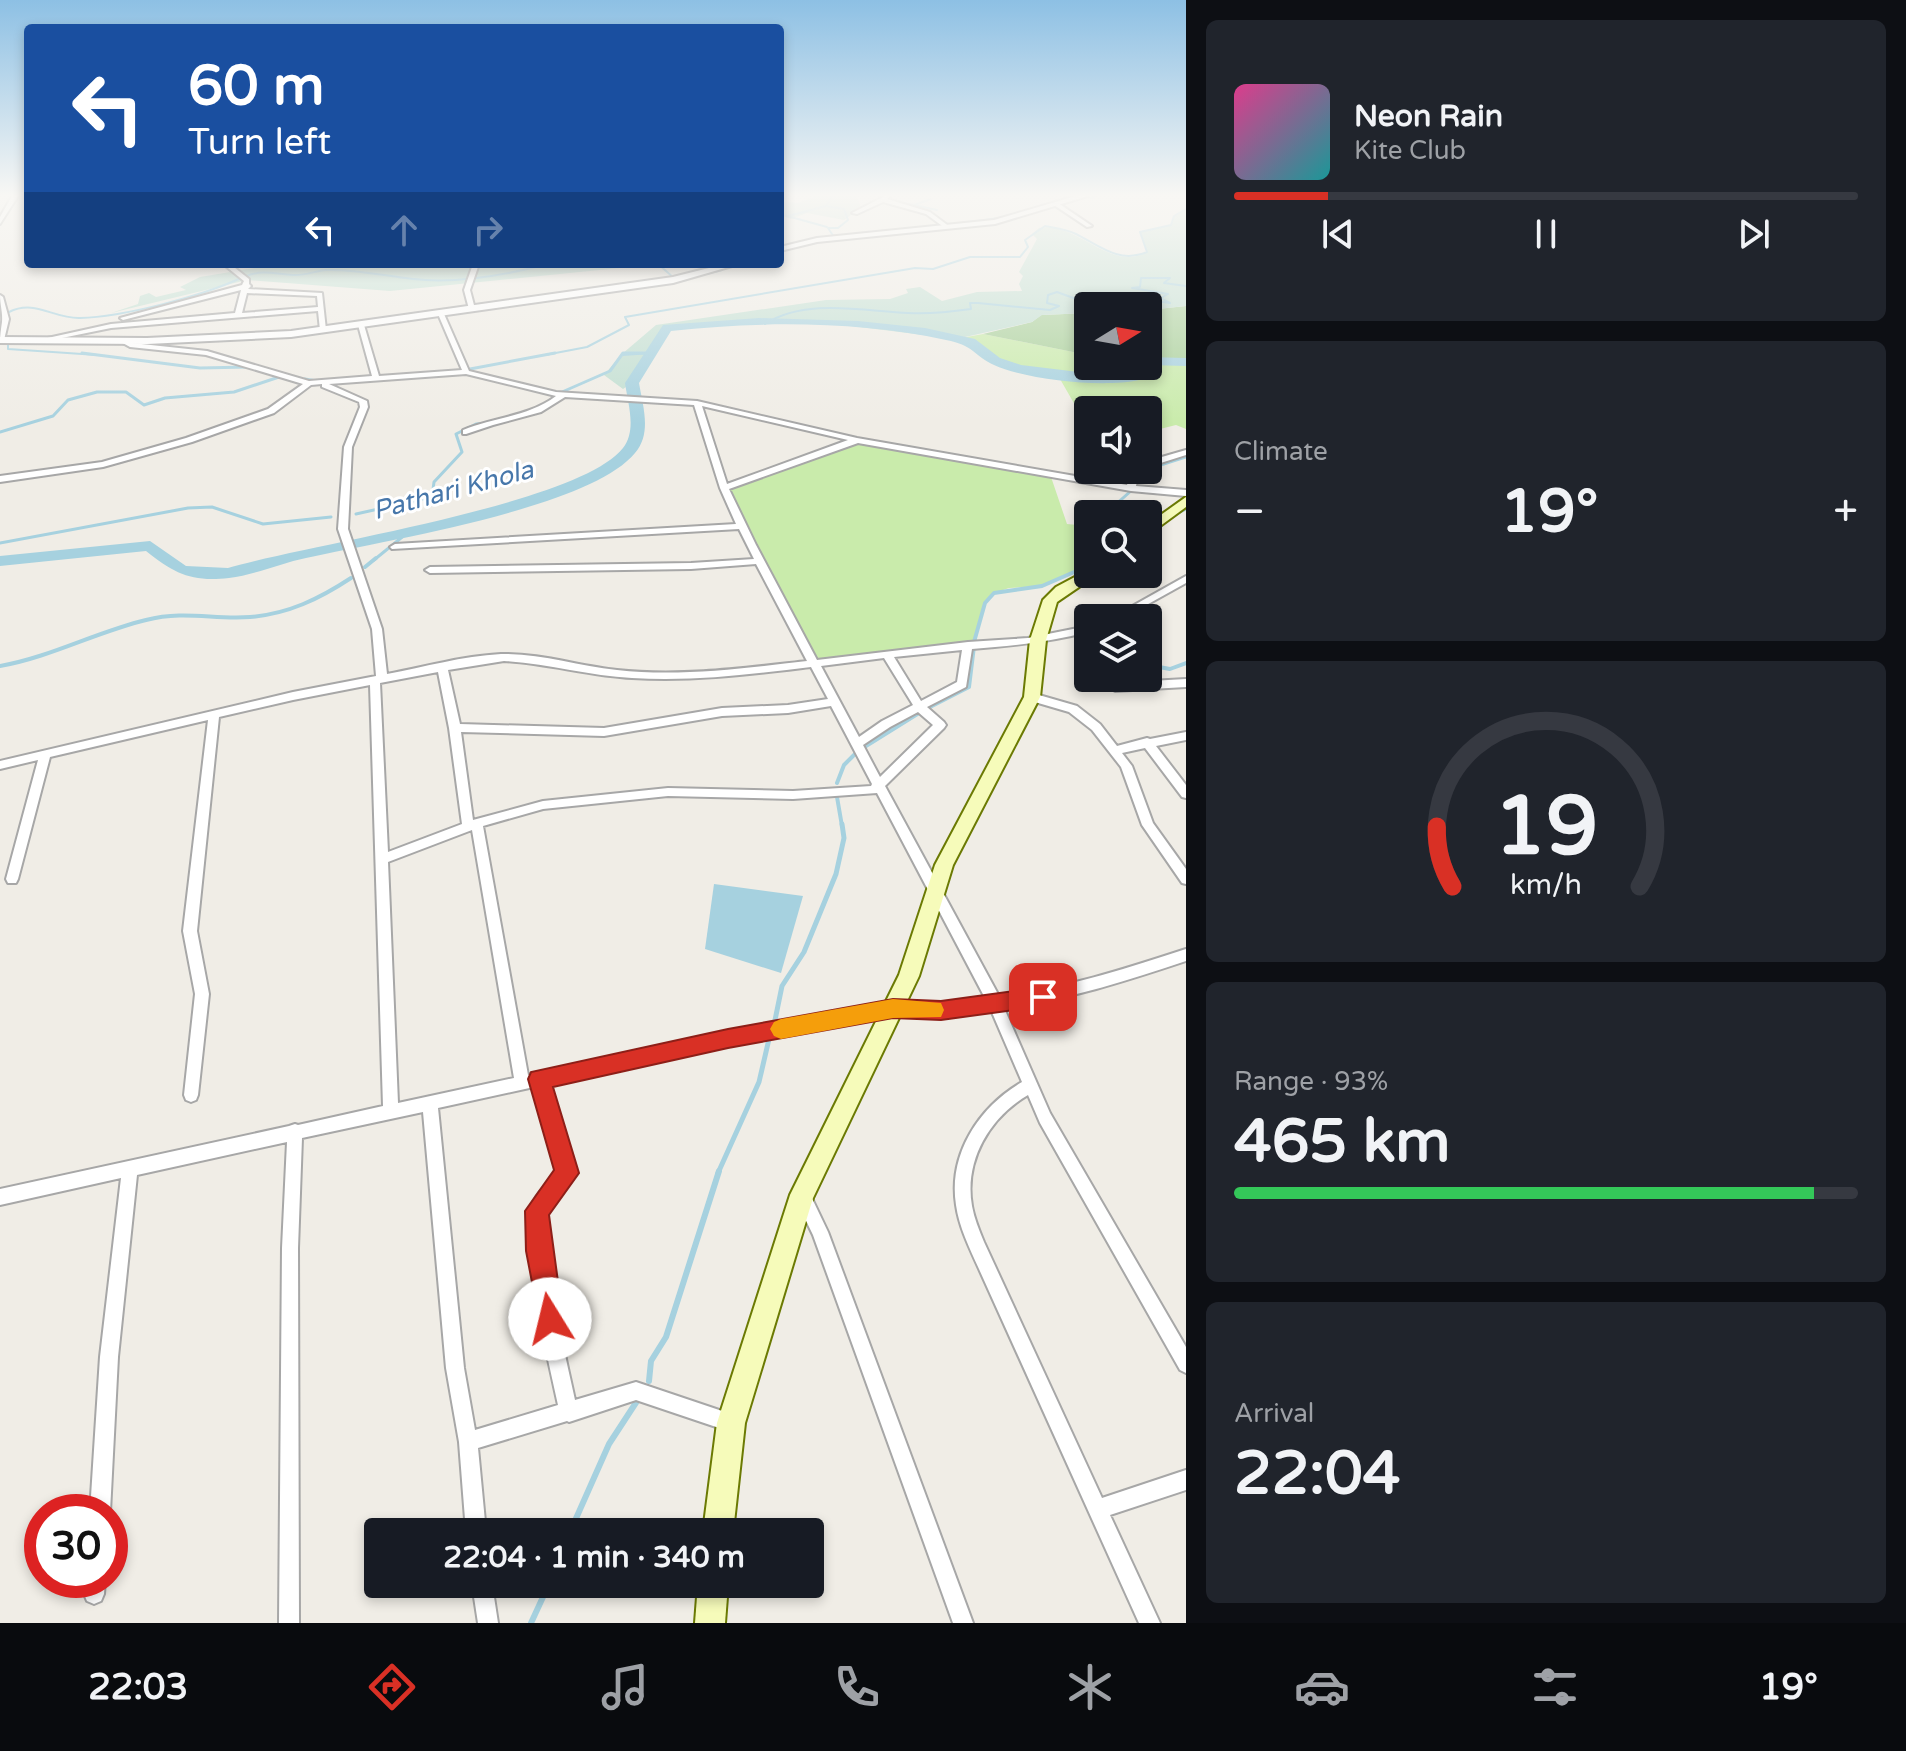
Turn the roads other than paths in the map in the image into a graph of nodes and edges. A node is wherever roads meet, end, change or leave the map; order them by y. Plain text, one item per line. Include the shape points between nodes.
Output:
1 (236, 272) edge
2 (474, 272) edge
3 (705, 272) edge
4 (247, 288) junction
5 (0, 297) edge
6 (321, 309) junction
7 (472, 309) junction
8 (441, 314) junction
9 (238, 315) junction
10 (115, 320) dead end
11 (361, 325) junction
12 (323, 330) junction
13 (47, 339) junction
14 (0, 340) edge
15 (123, 341) junction
16 (466, 372) junction
17 (376, 379) junction
18 (309, 383) junction
19 (322, 383) junction
20 (564, 394) junction
21 (697, 403) junction
22 (466, 432) dead end
23 (857, 440) junction
24 (1186, 452) edge
25 (1162, 460) edge
26 (0, 479) edge
27 (1132, 484) edge
28 (724, 488) junction
29 (1131, 488) junction
30 (1186, 493) edge
31 (1186, 501) edge
32 (1162, 520) edge
33 (743, 526) junction
34 (497, 542) junction
35 (395, 547) dead end
36 (760, 561) junction
37 (494, 569) junction
38 (430, 570) dead end
39 (1186, 579) edge
40 (1074, 583) edge
41 (1141, 604) edge
42 (1074, 632) edge
43 (1038, 640) junction
44 (968, 645) junction
45 (887, 654) junction
46 (814, 664) junction
47 (442, 666) junction
48 (379, 679) junction
49 (1186, 683) edge
50 (1162, 684) edge
51 (1032, 697) junction
52 (834, 702) junction
53 (919, 706) junction
54 (214, 715) junction
55 (455, 728) junction
56 (1186, 736) edge
57 (1147, 742) junction
58 (857, 744) junction
59 (1115, 750) junction
60 (45, 754) junction
61 (0, 765) edge
62 (880, 786) junction
63 (1184, 788) edge
64 (472, 825) junction
65 (384, 858) junction
66 (12, 879) dead end
67 (1186, 879) edge
68 (936, 892) junction
69 (1186, 955) edge
70 (996, 1005) junction
71 (893, 1009) junction
72 (539, 1079) junction
73 (522, 1083) junction
74 (1031, 1085) junction
75 (191, 1095) dead end
76 (430, 1103) junction
77 (391, 1111) junction
78 (295, 1131) junction
79 (130, 1168) junction
80 (802, 1195) junction
81 (0, 1197) edge
82 (1184, 1357) edge
83 (569, 1413) junction
84 (731, 1423) junction
85 (468, 1442) junction
86 (1186, 1480) edge
87 (101, 1494) edge
88 (1098, 1509) junction
89 (475, 1518) edge
90 (720, 1518) edge
91 (484, 1598) edge
92 (712, 1598) edge
93 (289, 1623) edge
94 (488, 1623) edge
95 (710, 1623) edge
96 (963, 1623) edge
97 (1150, 1623) edge

1 - 4 street via 247,280
2 - 7 street via 467,290
3 - 7 street
4 - 6 street via 318,293
4 - 9 street
4 - 10 street
5 - 14 street via 6,319
6 - 9 street
6 - 12 street
7 - 8 street
8 - 11 street
8 - 16 street
9 - 13 street via 111,326
11 - 12 street
11 - 17 street
12 - 15 street
13 - 14 street
13 - 15 street
15 - 18 street via 207,353
16 - 17 street
16 - 20 street
17 - 19 street
18 - 19 street
18 - 26 street via 271,411 189,440 103,464
19 - 48 street via 363,401 348,447 343,529 377,629
20 - 21 street
20 - 22 street via 527,416
21 - 23 street
21 - 28 street
23 - 28 street
23 - 29 street
24 - 25 street
27 - 29 street
28 - 33 street
29 - 30 street
31 - 32 main road
33 - 34 street
33 - 36 street
34 - 35 street
34 - 37 street
36 - 37 street
36 - 46 street
37 - 38 street
39 - 41 street
40 - 43 main road via 1050,600
42 - 43 street
43 - 44 street
43 - 51 main road
44 - 45 street
44 - 53 street via 962,684
45 - 46 street
45 - 53 street
46 - 47 street via 636,675 510,656
46 - 52 street
47 - 48 street
47 - 55 street
48 - 54 street
48 - 65 street
49 - 50 street
51 - 59 street via 1082,714
51 - 68 main road via 944,865
52 - 55 street via 722,712 604,732
52 - 58 street
53 - 58 street
53 - 62 street via 940,725
54 - 60 street
54 - 75 street via 190,931 202,994
55 - 64 street
56 - 57 street
57 - 59 street
57 - 63 street
58 - 62 street
59 - 67 street via 1134,782 1148,825
60 - 61 street
60 - 66 street
62 - 64 street via 867,792 793,795 647,794 543,805
62 - 68 street
64 - 65 street
64 - 73 street
65 - 77 street
68 - 70 street
68 - 71 main road
69 - 70 street via 1107,981
70 - 71 street
70 - 74 street
71 - 72 street
71 - 80 main road
72 - 73 street
72 - 83 street via 567,1173 542,1202 537,1222
73 - 76 street
74 - 82 street via 1127,1265
74 - 88 street via 997,1107 976,1134 964,1170 963,1206
76 - 77 street
76 - 85 street via 455,1368
77 - 78 street
78 - 79 street
78 - 93 street
79 - 81 street
79 - 87 street via 109,1357
80 - 84 main road
80 - 96 street
83 - 84 street via 636,1391
83 - 85 street
84 - 90 main road
85 - 89 street
86 - 88 street
88 - 97 street
91 - 94 street
92 - 95 main road

